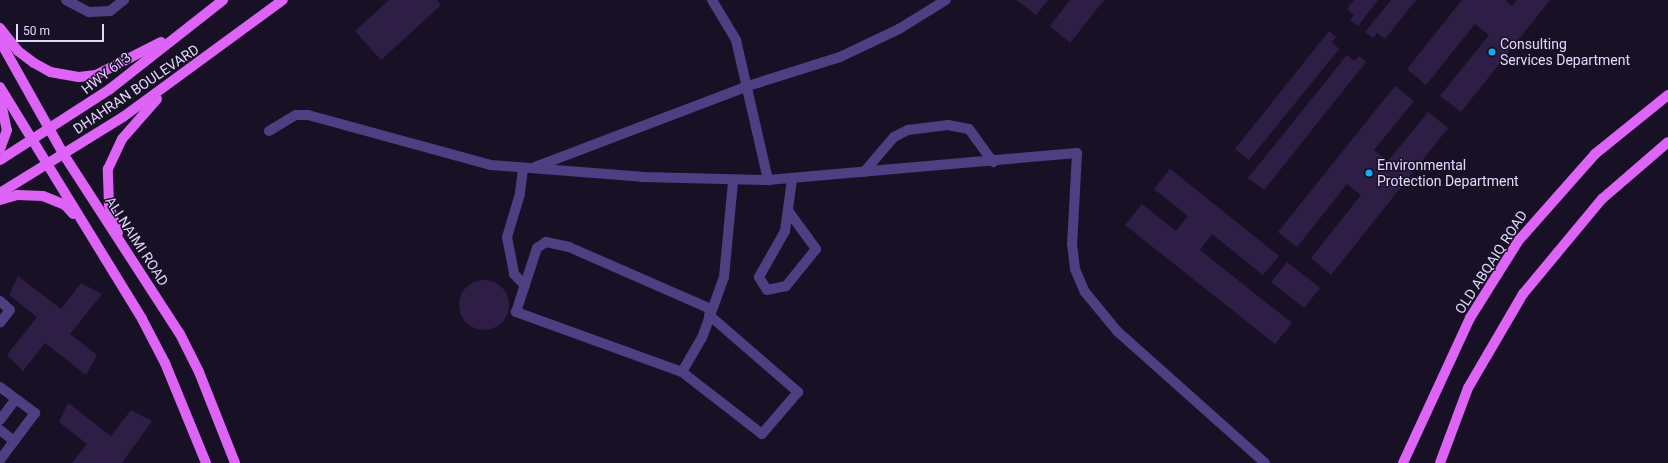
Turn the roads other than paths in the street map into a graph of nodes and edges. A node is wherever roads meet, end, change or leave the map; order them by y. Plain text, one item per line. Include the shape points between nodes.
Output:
1 (66, 0) edge
2 (124, 0) edge
3 (223, 0) edge
4 (283, 0) edge
5 (712, 0) edge
6 (946, 0) edge
7 (0, 28) edge
8 (182, 31) junction
9 (0, 41) edge
10 (172, 83) junction
11 (748, 86) junction
12 (0, 87) edge
13 (1668, 95) edge
14 (0, 98) edge
15 (49, 130) junction
16 (269, 131) dead end
17 (32, 141) junction
18 (1668, 142) edge
19 (0, 149) edge
20 (64, 155) junction
21 (0, 160) edge
22 (993, 162) junction
23 (47, 165) junction
24 (527, 169) junction
25 (864, 172) junction
26 (792, 179) junction
27 (768, 180) junction
28 (733, 181) junction
29 (0, 193) edge
30 (0, 200) edge
31 (788, 212) junction
32 (87, 228) junction
33 (122, 246) junction
34 (525, 286) junction
35 (0, 301) edge
36 (710, 312) junction
37 (0, 323) edge
38 (682, 372) junction
39 (0, 387) edge
40 (16, 398) junction
41 (0, 420) edge
42 (0, 430) edge
43 (14, 441) junction
44 (0, 460) edge
45 (1404, 460) edge
46 (206, 463) edge
47 (235, 463) edge
48 (1265, 463) edge
49 (1440, 463) edge

1 - 2 street via 88,12 110,11
3 - 8 main road, HWY 613
4 - 10 main road, DHAHRAN BOULEVARD
5 - 11 street via 736,40
6 - 11 street via 899,29 840,57
7 - 8 main road via 18,51 34,63 56,74 79,77 112,68
8 - 15 main road, HWY 613 via 110,89
9 - 15 main road, ALI NAIMI ROAD
10 - 20 main road, DHAHRAN BOULEVARD
10 - 33 main road via 131,126 113,153 108,187
11 - 24 street
11 - 27 street
12 - 17 main road
13 - 45 main road, OLD ABQAIQ ROAD via 1595,154 1519,240 1470,318
14 - 19 main road via 7,130
15 - 17 main road, HWY 613
15 - 20 main road, ALI NAIMI ROAD
16 - 24 street via 296,115 308,115 430,151
17 - 21 main road, HWY 613
17 - 23 main road
18 - 49 main road via 1602,199 1523,294 1468,388
20 - 23 main road, DHAHRAN BOULEVARD
20 - 33 main road, ALI NAIMI ROAD
22 - 25 street
22 - 25 street via 969,129 948,125 908,130 894,137
22 - 48 street via 1077,153 1072,244 1075,269 1085,292 1117,332
23 - 29 main road, DHAHRAN BOULEVARD
23 - 32 main road
24 - 28 street
24 - 34 street via 507,237 514,274
25 - 26 street
26 - 27 street
26 - 31 street
27 - 28 street
28 - 36 street via 724,277
30 - 32 main road via 17,194 54,199
31 - 31 street via 785,231 759,277 767,290 786,286 816,249
32 - 46 main road via 166,363
33 - 47 main road, ALI NAIMI ROAD via 189,353
34 - 36 street via 537,248 546,242 569,246
34 - 38 street via 516,312
35 - 37 street via 10,310
36 - 38 street via 699,344
36 - 38 street via 798,392 762,434
39 - 40 street
40 - 41 street
40 - 43 street via 35,413
42 - 43 street
43 - 44 street

